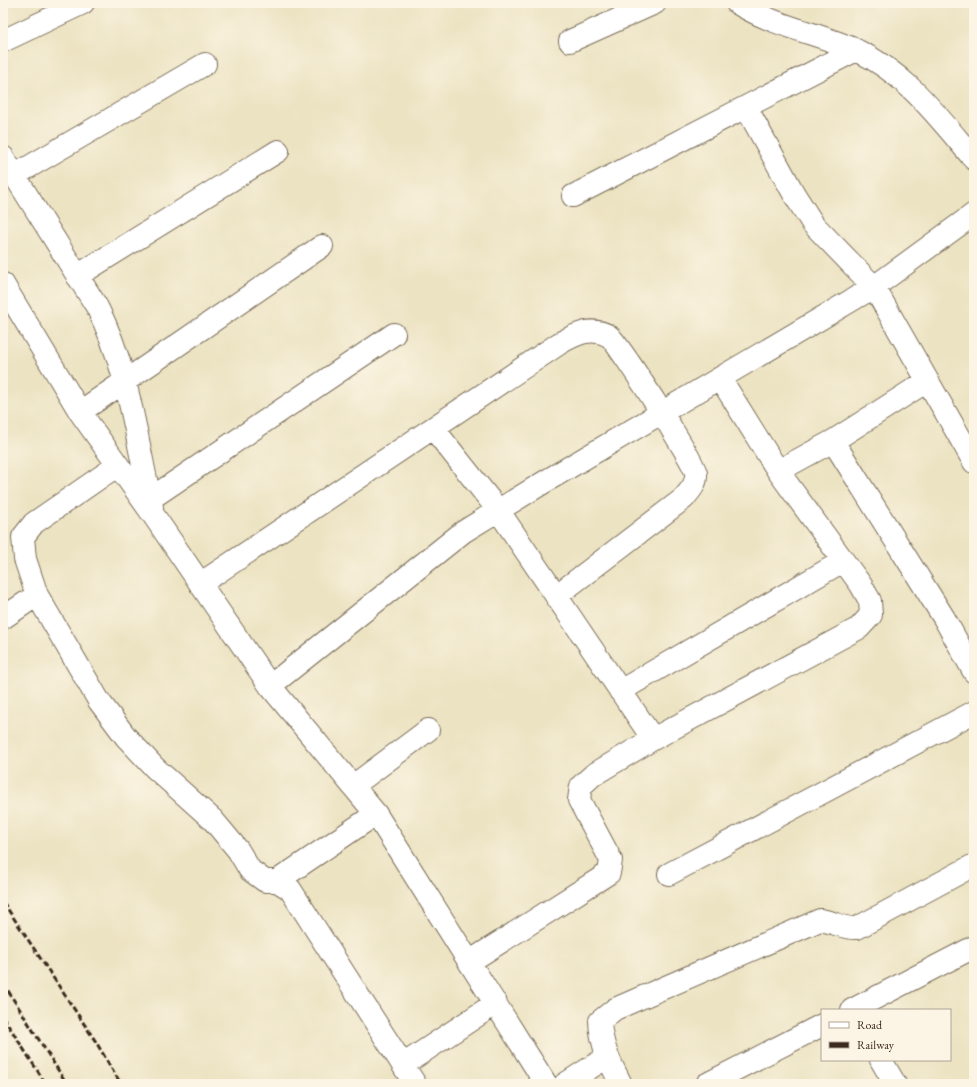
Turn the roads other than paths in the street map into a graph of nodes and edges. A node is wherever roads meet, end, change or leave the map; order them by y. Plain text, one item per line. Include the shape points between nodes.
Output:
1 (83, 3) edge
2 (655, 3) edge
3 (738, 3) edge
4 (570, 41) dead end
5 (3, 42) edge
6 (856, 50) junction
7 (206, 64) dead end
8 (746, 107) junction
9 (278, 151) dead end
10 (3, 157) edge
11 (974, 159) edge
12 (15, 176) junction
13 (573, 196) dead end
14 (974, 214) edge
15 (322, 246) dead end
16 (77, 276) junction
17 (3, 284) edge
18 (874, 288) junction
19 (394, 334) dead end
20 (720, 378) junction
21 (124, 380) junction
22 (927, 381) junction
23 (80, 412) junction
24 (661, 413) junction
25 (433, 428) junction
26 (833, 441) junction
27 (974, 462) edge
28 (118, 465) junction
29 (778, 471) junction
30 (152, 507) junction
31 (498, 510) junction
32 (843, 560) junction
33 (200, 584) junction
34 (38, 595) junction
35 (556, 596) junction
36 (3, 618) edge
37 (974, 672) edge
38 (270, 686) junction
39 (620, 691) junction
40 (974, 712) edge
41 (428, 730) dead end
42 (653, 739) junction
43 (353, 786) junction
44 (376, 814) junction
45 (974, 865) edge
46 (669, 874) dead end
47 (278, 881) junction
48 (974, 947) edge
49 (469, 962) junction
50 (496, 1003) junction
51 (854, 1009) edge
52 (821, 1027) edge
53 (607, 1056) junction
54 (882, 1061) edge
55 (403, 1065) junction
56 (715, 1083) edge
57 (415, 1084) edge
58 (546, 1084) edge
59 (565, 1084) edge
60 (621, 1084) edge
61 (895, 1084) edge

1 - 5 street
2 - 4 street
3 - 6 street via 754,13
6 - 8 street
6 - 11 street via 910,86
7 - 12 street
8 - 13 street
8 - 18 street via 813,224
9 - 16 street
10 - 12 street
12 - 16 street
14 - 18 street
15 - 21 street
16 - 21 street via 109,330
17 - 23 street
18 - 20 street
18 - 22 street
19 - 30 street
20 - 24 street
20 - 29 street
21 - 23 street
21 - 30 street
22 - 26 street
22 - 27 street
23 - 28 street
24 - 25 street via 610,337 595,330 576,334 560,342
24 - 31 street
24 - 35 street via 696,471 695,485 683,499
25 - 31 street
25 - 33 street
26 - 29 street
26 - 37 street via 944,618
28 - 30 street
28 - 34 street via 34,523 23,537 25,559
29 - 32 street
30 - 33 street
31 - 35 street
31 - 38 street via 463,532
32 - 39 street
32 - 42 street via 870,601 871,615 859,628
33 - 38 street
34 - 36 street
34 - 47 street via 99,701 126,737 155,768 213,820 238,850 250,870 265,881
35 - 39 street
38 - 43 street
39 - 42 street
40 - 46 street
41 - 43 street
42 - 49 street via 593,775 581,786 579,800 611,860 609,873
43 - 44 street
44 - 47 street
44 - 49 street
45 - 53 street via 857,928 846,929 834,922 820,920 615,1009 600,1021
47 - 55 street via 290,889
48 - 51 street
49 - 50 street
50 - 55 street
50 - 58 street
52 - 56 street
53 - 59 street
53 - 60 street
54 - 61 street
55 - 57 street

